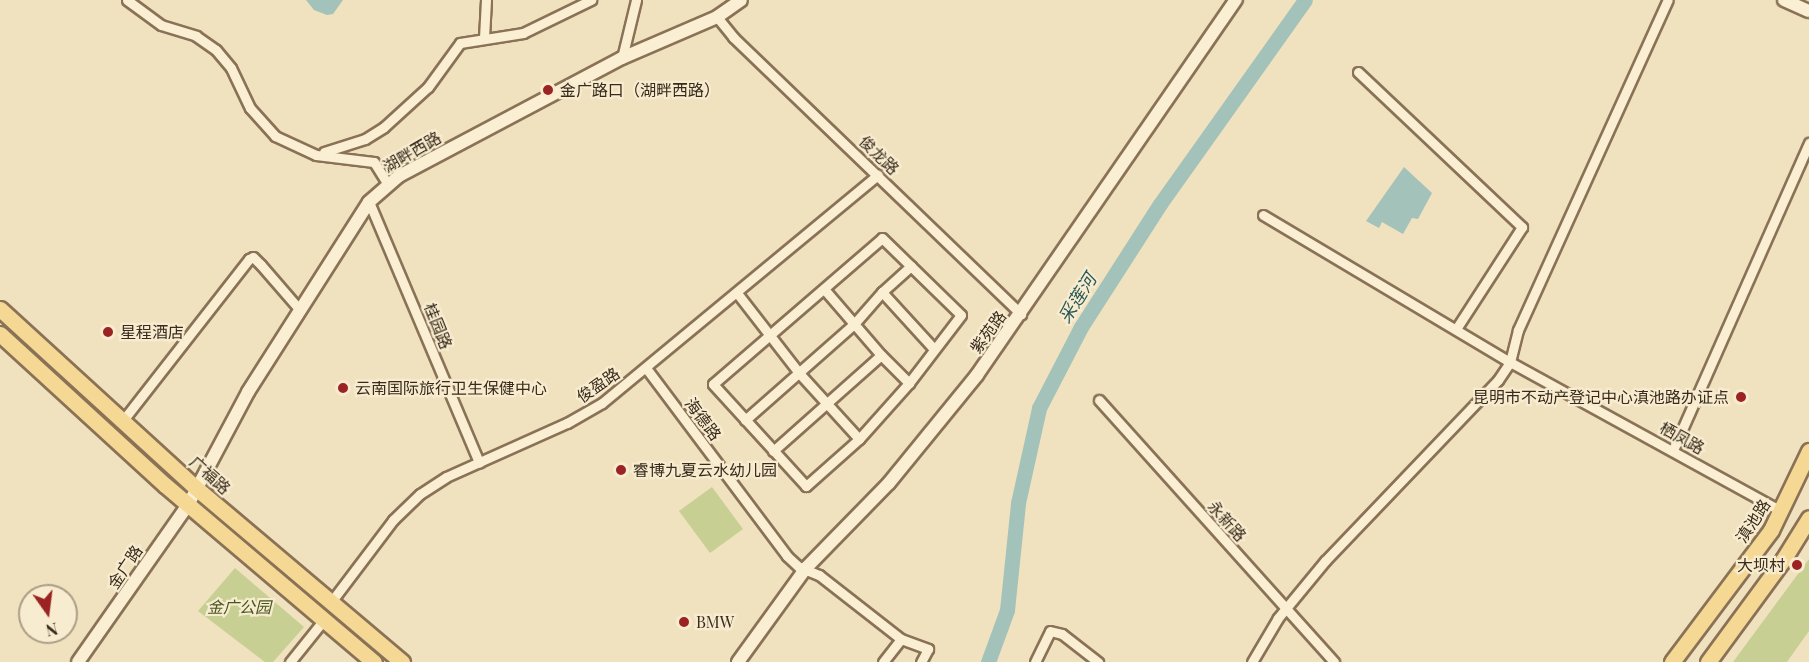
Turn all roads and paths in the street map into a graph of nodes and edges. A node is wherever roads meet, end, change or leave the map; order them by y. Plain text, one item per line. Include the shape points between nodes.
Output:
1 (128, 0) edge
2 (486, 0) edge
3 (591, 0) edge
4 (636, 0) edge
5 (741, 0) edge
6 (1236, 0) edge
7 (1668, 0) edge
8 (1784, 0) edge
9 (1809, 11) edge
10 (717, 17) junction
11 (484, 38) junction
12 (622, 58) junction
13 (1358, 72) dead end
14 (1809, 143) edge
15 (316, 154) junction
16 (879, 175) junction
17 (388, 184) junction
18 (369, 202) junction
19 (1263, 215) dead end
20 (911, 266) junction
21 (824, 290) junction
22 (882, 292) junction
23 (737, 293) junction
24 (0, 309) edge
25 (300, 310) junction
26 (1021, 314) junction
27 (854, 324) junction
28 (1456, 329) junction
29 (0, 334) edge
30 (770, 337) junction
31 (934, 349) junction
32 (881, 355) junction
33 (1510, 362) junction
34 (646, 368) junction
35 (799, 373) junction
36 (909, 383) junction
37 (1099, 400) dead end
38 (827, 405) junction
39 (124, 419) junction
40 (745, 420) junction
41 (859, 439) junction
42 (1673, 450) junction
43 (773, 451) junction
44 (1809, 451) edge
45 (479, 463) junction
46 (196, 488) junction
47 (188, 505) junction
48 (1781, 511) junction
49 (1809, 518) edge
50 (806, 568) junction
51 (331, 602) junction
52 (1286, 608) junction
53 (323, 621) junction
54 (901, 639) junction
55 (78, 662) edge
56 (290, 662) edge
57 (374, 662) edge
58 (402, 662) edge
59 (738, 662) edge
60 (883, 662) edge
61 (921, 662) edge
62 (1035, 662) edge
63 (1098, 662) edge
64 (1252, 662) edge
65 (1334, 662) edge
66 (1672, 662) edge
67 (1707, 662) edge

1 - 15 street via 161,25 196,36 216,50 231,68 261,124 293,146
2 - 11 street
3 - 11 street via 523,33
4 - 12 street
5 - 10 street, 湖畔西路
6 - 26 street, 紫苑路
7 - 33 street via 1518,330
8 - 9 street
10 - 12 street, 湖畔西路
10 - 16 street, 俊龙路 via 733,37
11 - 15 street via 460,44 428,87 384,127 365,139
12 - 17 street, 湖畔西路
13 - 28 street via 1522,227
14 - 42 street
15 - 17 street via 374,162
16 - 23 street, 俊盈路
16 - 26 street, 俊龙路
17 - 18 street, 湖畔西路
18 - 25 street, 湖畔西路
18 - 45 street, 桂园路
19 - 28 street, 栖凤路
20 - 21 street via 882,238
20 - 22 street
20 - 31 street via 961,315
21 - 27 street
21 - 30 street
22 - 27 street
22 - 31 street
23 - 30 street
23 - 34 street, 俊盈路
24 - 39 main road, 广福路
25 - 39 street via 261,265 253,257 249,259
25 - 46 street, 湖畔西路 via 248,392
26 - 50 street, 紫苑路 via 935,429
27 - 32 street
27 - 35 street
28 - 33 street, 栖凤路
29 - 47 main road
30 - 35 street
30 - 40 street via 713,384
31 - 36 street
32 - 36 street
32 - 38 street
33 - 42 street, 栖凤路
33 - 52 street via 1498,380 1325,561
34 - 45 street, 俊盈路 via 586,413
34 - 50 street, 海德路 via 787,556
35 - 38 street
35 - 40 street
36 - 41 street
37 - 52 street, 永新路
38 - 41 street
38 - 43 street
39 - 46 main road, 广福路
40 - 43 street
41 - 43 street via 806,486
42 - 48 street, 栖凤路
44 - 48 main road, 滇池路
45 - 51 street, 俊盈路 via 429,487 406,507
46 - 47 street, 金广路
46 - 51 main road, 广福路
47 - 53 main road
47 - 55 street, 金广路
48 - 66 main road, 滇池路
49 - 67 main road via 1783,560
50 - 54 street, 海德路
50 - 59 street, 紫苑路
51 - 58 main road, 广福路
52 - 64 street
52 - 65 street, 永新路
53 - 56 street
53 - 57 main road
54 - 60 street
54 - 61 street, 海德路 via 928,649
62 - 63 street via 1050,630 1062,634

